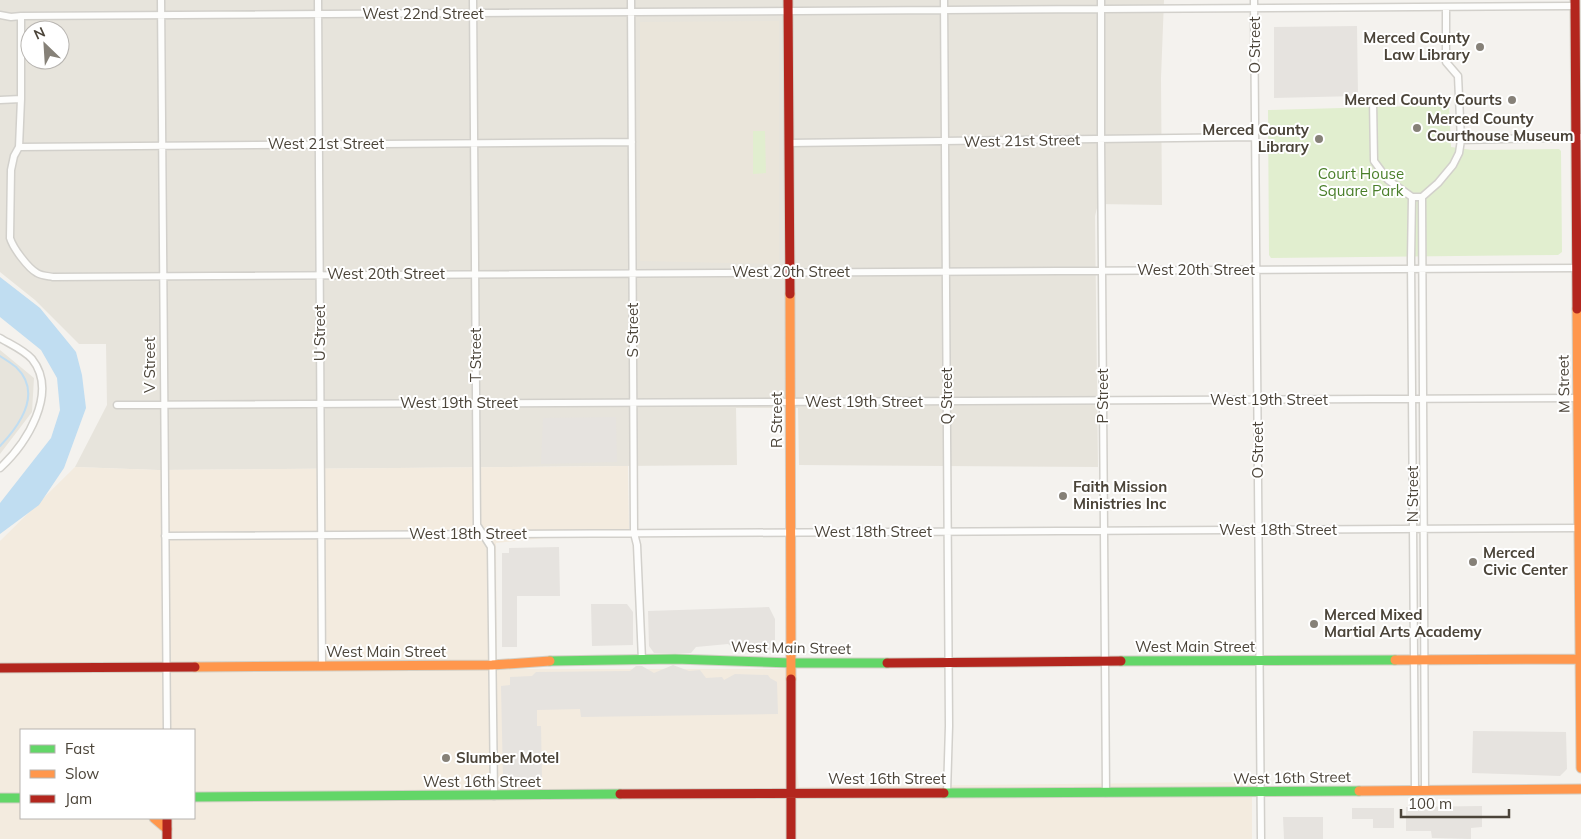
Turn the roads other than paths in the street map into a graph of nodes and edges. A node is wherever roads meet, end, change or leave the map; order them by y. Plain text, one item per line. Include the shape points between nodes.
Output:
1 (161, 0) edge
2 (318, 0) edge
3 (473, 0) edge
4 (631, 0) edge
5 (788, 0) edge
6 (944, 0) edge
7 (1101, 0) edge
8 (1254, 0) edge
9 (1575, 3) edge
10 (1417, 4) edge
11 (1254, 8) junction
12 (1446, 8) junction
13 (1102, 9) junction
14 (944, 10) junction
15 (788, 11) junction
16 (632, 12) junction
17 (473, 13) junction
18 (318, 14) junction
19 (0, 15) edge
20 (161, 15) junction
21 (21, 16) junction
22 (21, 99) junction
23 (0, 100) edge
24 (1373, 100) dead end
25 (1256, 137) junction
26 (1578, 137) edge
27 (1101, 140) junction
28 (1461, 140) junction
29 (945, 141) junction
30 (632, 142) junction
31 (474, 143) junction
32 (789, 143) junction
33 (318, 144) junction
34 (162, 146) junction
35 (19, 147) junction
36 (1412, 197) junction
37 (1422, 197) junction
38 (1422, 268) junction
39 (1579, 268) edge
40 (1411, 269) junction
41 (1256, 270) junction
42 (946, 271) junction
43 (1102, 271) junction
44 (789, 272) junction
45 (633, 273) junction
46 (475, 274) junction
47 (319, 275) junction
48 (163, 276) junction
49 (0, 338) edge
50 (1579, 398) edge
51 (1413, 399) junction
52 (1423, 399) junction
53 (1103, 400) junction
54 (1258, 400) junction
55 (947, 401) junction
56 (790, 402) junction
57 (633, 403) junction
58 (320, 404) junction
59 (476, 404) junction
60 (117, 405) dead end
61 (164, 405) junction
62 (0, 468) edge
63 (1580, 528) edge
64 (1413, 529) junction
65 (1423, 529) junction
66 (1258, 530) junction
67 (1104, 531) junction
68 (948, 532) junction
69 (634, 533) junction
70 (791, 533) junction
71 (321, 535) junction
72 (484, 535) junction
73 (165, 536) junction
74 (1580, 593) edge
75 (1581, 659) edge
76 (642, 660) junction
77 (1414, 660) junction
78 (1424, 660) junction
79 (1260, 661) junction
80 (1105, 662) junction
81 (791, 663) junction
82 (948, 663) junction
83 (492, 665) junction
84 (322, 666) junction
85 (166, 667) junction
86 (0, 668) edge
87 (166, 729) edge
88 (1581, 768) edge
89 (1581, 789) edge
90 (1425, 790) junction
91 (1415, 791) junction
92 (1261, 792) junction
93 (948, 793) junction
94 (1106, 793) junction
95 (791, 794) junction
96 (494, 796) junction
97 (195, 797) edge
98 (0, 798) edge
99 (20, 798) edge
100 (155, 819) edge
101 (167, 819) edge
102 (167, 834) edge
103 (791, 839) edge
104 (1261, 839) edge

1 - 20 street, V Street
2 - 18 street, U Street
3 - 17 street, T Street
4 - 16 street, S Street
5 - 15 street, R Street
6 - 14 street, Q Street
7 - 13 street, P Street
8 - 11 street, O Street
9 - 12 street, West 22nd Street
9 - 26 street, M Street
10 - 11 street, West 22nd Street
10 - 12 street, West 22nd Street
11 - 13 street, West 22nd Street
11 - 25 street, O Street
12 - 28 street via 1446,62 1458,76
13 - 14 street, West 22nd Street
13 - 27 street, P Street
14 - 15 street, West 22nd Street
14 - 29 street, Q Street
15 - 16 street, West 22nd Street
15 - 32 street, R Street
16 - 17 street, West 22nd Street
16 - 30 street, S Street
17 - 18 street, West 22nd Street
17 - 31 street, T Street
18 - 20 street, West 22nd Street
18 - 33 street, U Street
19 - 21 street, West 22nd Street
20 - 21 street, West 22nd Street
20 - 34 street, V Street
21 - 22 street
22 - 23 street
22 - 35 street
24 - 36 street via 1374,161 1388,180
25 - 27 street, West 21st Street
25 - 41 street, O Street
26 - 28 street
26 - 39 street, M Street
27 - 29 street, West 21st Street
27 - 43 street, P Street
28 - 37 street via 1453,165
29 - 32 street, West 21st Street
29 - 42 street, Q Street
30 - 31 street, West 21st Street
30 - 45 street, S Street
31 - 33 street, West 21st Street
31 - 46 street, T Street
32 - 44 street, R Street
33 - 34 street, West 21st Street
33 - 47 street, U Street
34 - 35 street, West 21st Street
34 - 48 street, V Street
35 - 48 street, West 20th Street via 11,170 10,238 13,247 35,272 53,277
36 - 37 street
36 - 40 street, N Street
37 - 38 street, N Street
38 - 39 street, West 20th Street
38 - 40 street, West 20th Street
38 - 52 street, N Street
39 - 50 street, M Street
40 - 41 street, West 20th Street
40 - 51 street, N Street
41 - 43 street, West 20th Street
41 - 54 street, O Street
42 - 43 street, West 20th Street
42 - 44 street, West 20th Street
42 - 55 street, Q Street
43 - 53 street, P Street
44 - 45 street, West 20th Street
44 - 56 street, R Street
45 - 46 street, West 20th Street
45 - 57 street, S Street
46 - 47 street, West 20th Street
46 - 59 street, T Street
47 - 48 street, West 20th Street
47 - 58 street, U Street
48 - 61 street, V Street
49 - 62 street via 31,358 39,373 41,388 41,401 30,430
50 - 52 street, West 19th Street
50 - 63 street, M Street
51 - 52 street, West 19th Street
51 - 54 street, West 19th Street
51 - 64 street, N Street
52 - 65 street, N Street
53 - 54 street, West 19th Street
53 - 55 street, West 19th Street
53 - 67 street, P Street
54 - 66 street, O Street
55 - 56 street, West 19th Street
55 - 68 street, Q Street
56 - 57 street, West 19th Street
56 - 70 street, R Street
57 - 59 street, West 19th Street
57 - 69 street, S Street
58 - 59 street, West 19th Street
58 - 61 street, West 19th Street
58 - 71 street, U Street
59 - 72 street, T Street via 477,525
60 - 61 street, West 19th Street
61 - 73 street, V Street
63 - 65 street, West 18th Street
63 - 74 street, M Street
64 - 65 street, West 18th Street
64 - 66 street, West 18th Street
64 - 77 street, N Street
65 - 78 street, N Street
66 - 67 street, West 18th Street
66 - 79 street, O Street
67 - 68 street, West 18th Street
67 - 80 street, P Street
68 - 70 street, West 18th Street
68 - 82 street, Q Street
69 - 70 street, West 18th Street
69 - 72 street, West 18th Street
69 - 76 street, S Street
70 - 81 street, R Street
71 - 72 street, West 18th Street
71 - 73 street, West 18th Street
71 - 84 street, U Street
72 - 83 street, T Street via 491,547
73 - 85 street, V Street
74 - 75 street, M Street
75 - 78 street, West Main Street
75 - 88 street, M Street
76 - 81 street, West Main Street
76 - 83 street, West Main Street
77 - 78 street, West Main Street
77 - 79 street, West Main Street
77 - 91 street, N Street
78 - 90 street, N Street
79 - 80 street, West Main Street
79 - 92 street, O Street
80 - 82 street, West Main Street
80 - 94 street, P Street
81 - 82 street, West Main Street
81 - 95 street, R Street
82 - 93 street, Q Street
83 - 84 street, West Main Street
83 - 96 street, T Street
84 - 85 street, West Main Street
85 - 86 street, West Main Street
85 - 87 street, V Street
89 - 90 street, West 16th Street
90 - 91 street, West 16th Street
91 - 92 street, West 16th Street
92 - 94 street, West 16th Street
92 - 104 street, O Street
93 - 94 street, West 16th Street
93 - 95 street, West 16th Street
95 - 96 street, West 16th Street
95 - 103 street, R Street
96 - 97 street, West 16th Street
98 - 99 street
100 - 102 street
101 - 102 street

